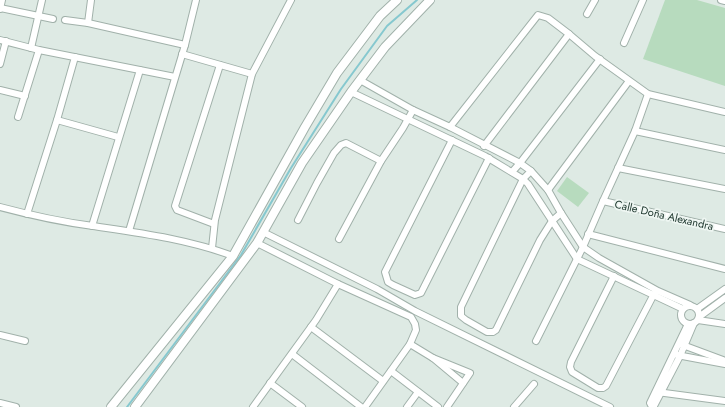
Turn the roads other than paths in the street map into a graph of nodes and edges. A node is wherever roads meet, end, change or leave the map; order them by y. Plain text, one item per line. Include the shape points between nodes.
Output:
1 (2, 0) edge
2 (42, 0) edge
3 (91, 0) edge
4 (196, 0) edge
5 (291, 0) edge
6 (397, 0) edge
7 (430, 0) edge
8 (595, 0) edge
9 (643, 0) edge
10 (721, 0) edge
11 (725, 1) edge
12 (0, 8) edge
13 (587, 14) dead end
14 (38, 16) junction
15 (53, 19) dead end
16 (65, 20) dead end
17 (88, 23) junction
18 (569, 34) junction
19 (3, 41) edge
20 (624, 43) dead end
21 (185, 45) junction
22 (31, 48) junction
23 (39, 50) junction
24 (182, 54) junction
25 (75, 57) junction
26 (600, 59) junction
27 (0, 64) edge
28 (220, 65) junction
29 (140, 70) junction
30 (252, 74) junction
31 (175, 77) junction
32 (360, 80) junction
33 (629, 81) junction
34 (0, 90) edge
35 (351, 92) junction
36 (648, 94) junction
37 (24, 96) junction
38 (413, 110) junction
39 (725, 112) edge
40 (18, 117) dead end
41 (57, 120) junction
42 (408, 120) junction
43 (450, 127) junction
44 (635, 131) junction
45 (118, 137) junction
46 (452, 140) junction
47 (486, 147) junction
48 (725, 150) edge
49 (487, 157) junction
50 (381, 161) junction
51 (520, 163) junction
52 (618, 168) junction
53 (531, 171) junction
54 (512, 172) junction
55 (523, 179) junction
56 (548, 190) junction
57 (725, 190) edge
58 (603, 201) junction
59 (0, 207) edge
60 (561, 213) junction
61 (27, 214) junction
62 (298, 220) dead end
63 (552, 221) junction
64 (214, 224) junction
65 (92, 226) junction
66 (725, 229) edge
67 (129, 231) junction
68 (264, 232) junction
69 (588, 234) junction
70 (340, 239) dead end
71 (257, 243) junction
72 (584, 247) junction
73 (212, 248) junction
74 (233, 256) junction
75 (577, 259) junction
76 (725, 269) edge
77 (614, 276) junction
78 (338, 284) junction
79 (725, 289) edge
80 (654, 294) junction
81 (725, 298) edge
82 (690, 305) junction
83 (683, 309) junction
84 (697, 309) junction
85 (695, 321) junction
86 (725, 324) edge
87 (311, 327) junction
88 (0, 335) edge
89 (26, 341) dead end
90 (536, 341) dead end
91 (410, 344) junction
92 (681, 345) junction
93 (292, 354) junction
94 (677, 355) junction
95 (433, 358) junction
96 (725, 362) edge
97 (391, 371) junction
98 (383, 381) junction
99 (463, 383) junction
100 (270, 384) junction
101 (534, 384) dead end
102 (418, 392) junction
103 (725, 401) edge
104 (0, 403) edge
105 (517, 406) edge
106 (16, 407) edge
107 (111, 407) edge
108 (135, 407) edge
109 (253, 407) edge
110 (302, 407) edge
111 (361, 407) edge
112 (365, 407) edge
113 (407, 407) edge
114 (438, 407) edge
115 (446, 407) edge
116 (610, 407) edge

1 - 12 street
2 - 14 street
3 - 17 street
4 - 21 street
5 - 30 street
6 - 74 street via 380,16 338,73
7 - 32 street via 385,47
8 - 13 street
9 - 20 street
10 - 11 street
12 - 14 street
14 - 15 street
14 - 22 street
16 - 17 street
17 - 21 street
18 - 26 street
18 - 43 street via 548,18 538,15
18 - 47 street
19 - 22 street
19 - 27 street
21 - 24 street
22 - 23 street
23 - 25 street
23 - 37 street
24 - 28 street
24 - 31 street
25 - 29 street
25 - 41 street
26 - 33 street
26 - 51 street
28 - 30 street
28 - 64 street via 175,206 177,210
29 - 31 street
29 - 45 street
30 - 64 street
31 - 67 street
32 - 35 street
32 - 38 street
33 - 36 street
33 - 56 street
34 - 37 street
35 - 42 street
35 - 68 street via 302,163
36 - 39 street
36 - 44 street
37 - 40 street
38 - 42 street
38 - 43 street
41 - 45 street
41 - 61 street
42 - 46 street
42 - 50 street
43 - 47 street
44 - 48 street
44 - 52 street
45 - 65 street
46 - 49 street
46 - 49 street via 385,272 388,282 393,285 415,295 421,293
47 - 49 street
47 - 51 street
49 - 54 street
50 - 62 street via 346,143 341,145
50 - 70 street
51 - 53 street
51 - 54 street
52 - 57 street
52 - 58 street
53 - 55 street
53 - 56 street
54 - 55 street
55 - 63 street
55 - 63 street via 461,307 463,318 487,332 496,330
56 - 60 street
58 - 66 street, Calle Doña Alexandra
58 - 69 street
59 - 61 street
60 - 63 street
60 - 72 street
61 - 65 street
63 - 75 street
64 - 73 street
65 - 67 street
67 - 73 street
68 - 71 street
68 - 116 street via 415,311
69 - 72 street
69 - 76 street
71 - 78 street
71 - 108 street
72 - 75 street
72 - 82 street via 651,287
73 - 74 street
74 - 107 street
75 - 77 street
75 - 90 street
77 - 80 street
77 - 80 street via 570,367 572,372 598,388 606,386
78 - 87 street
78 - 91 street via 411,317 416,330
79 - 84 street
80 - 83 street
81 - 85 street
82 - 83 street
82 - 84 street
83 - 85 street via 681,317 684,321
84 - 85 street
85 - 86 street
85 - 92 street
87 - 93 street
87 - 98 street
88 - 89 street
91 - 95 street
91 - 97 street
92 - 94 street
92 - 96 street
93 - 100 street
93 - 111 street
94 - 96 street
94 - 103 street via 658,392
95 - 99 street
95 - 99 street via 472,372
97 - 98 street
97 - 102 street
98 - 112 street
99 - 115 street
100 - 109 street
100 - 110 street
101 - 105 street
102 - 113 street
102 - 114 street
104 - 106 street

